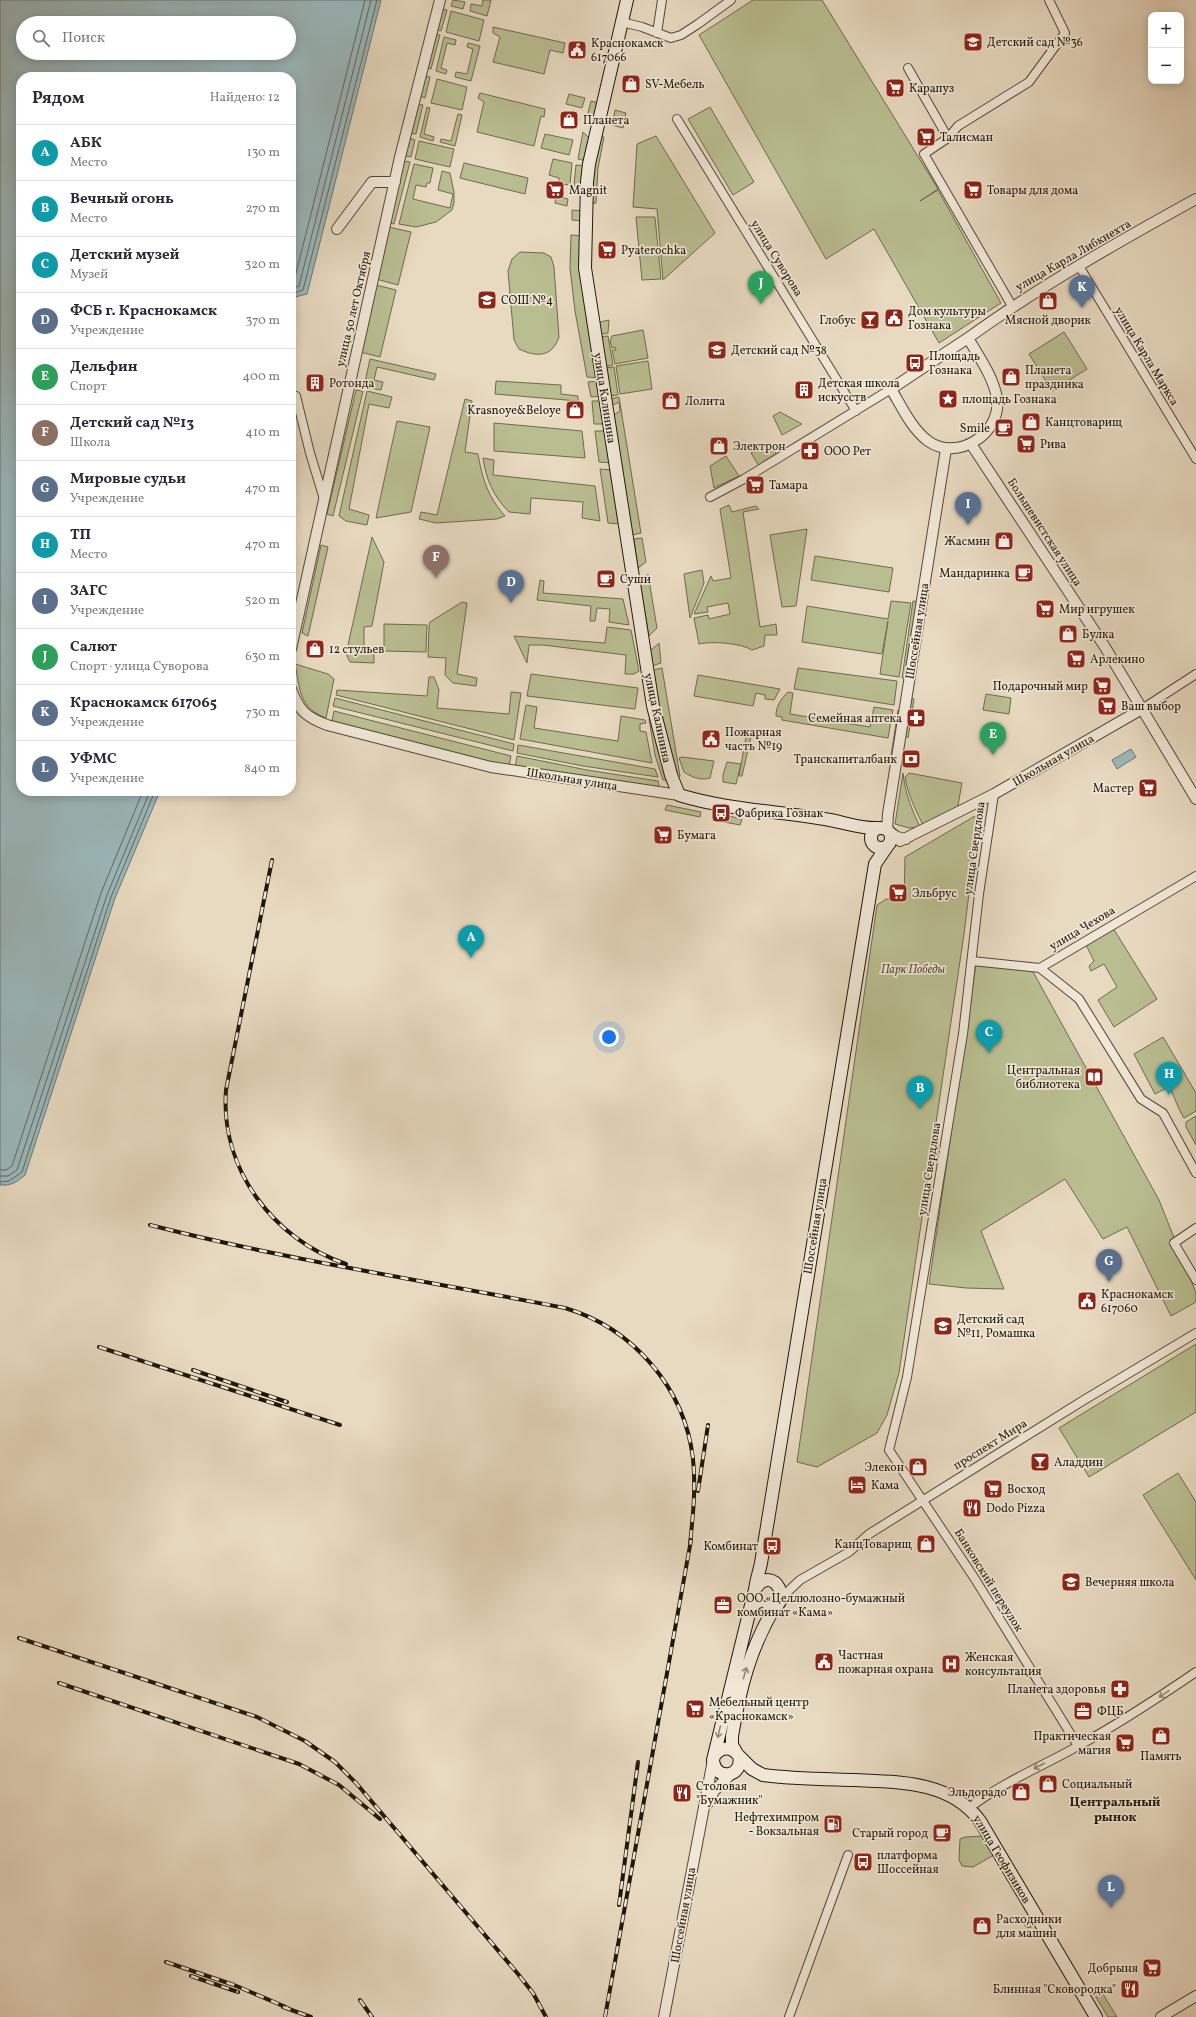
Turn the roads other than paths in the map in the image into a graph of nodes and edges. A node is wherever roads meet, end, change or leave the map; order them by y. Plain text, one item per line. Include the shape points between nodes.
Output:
1 (440, 0) edge
2 (627, 0) edge
3 (662, 0) edge
4 (730, 0) edge
5 (1049, 0) edge
6 (622, 22) junction
7 (657, 33) junction
8 (908, 68) dead end
9 (677, 119) dead end
10 (948, 138) junction
11 (395, 182) junction
12 (1196, 200) edge
13 (337, 229) dead end
14 (1079, 266) junction
15 (1012, 306) junction
16 (968, 338) junction
17 (891, 389) junction
18 (296, 396) dead end
19 (856, 411) junction
20 (971, 444) junction
21 (946, 449) junction
22 (1196, 459) edge
23 (710, 497) dead end
24 (324, 500) junction
25 (296, 626) edge
26 (1196, 674) edge
27 (296, 704) edge
28 (1142, 709) junction
29 (994, 794) junction
30 (679, 795) junction
31 (1196, 799) edge
32 (857, 826) junction
33 (883, 829) junction
34 (906, 839) junction
35 (872, 842) junction
36 (888, 845) junction
37 (875, 864) junction
38 (1196, 876) edge
39 (972, 961) junction
40 (1040, 968) junction
41 (1196, 1173) edge
42 (1196, 1228) edge
43 (1196, 1280) edge
44 (1196, 1332) edge
45 (890, 1450) joint
46 (924, 1500) junction
47 (761, 1563) junction
48 (800, 1580) junction
49 (774, 1582) junction
50 (755, 1591) junction
51 (778, 1601) junction
52 (1196, 1672) edge
53 (1078, 1746) junction
54 (737, 1754) junction
55 (713, 1758) junction
56 (730, 1775) junction
57 (763, 1775) junction
58 (969, 1808) junction
59 (702, 1814) junction
60 (848, 1855) dead end
61 (1196, 1996) edge
62 (664, 2017) edge
63 (789, 2017) edge
64 (1096, 2017) edge
65 (1161, 2017) edge

1 - 11 street, улица 50 лет Октября
2 - 6 main road, улица Калинина
3 - 7 street
4 - 7 street via 681,35 671,38
5 - 10 street via 1065,33 1061,39 1029,82 958,126
6 - 7 street
6 - 30 main road, улица Калинина via 589,164 585,268 651,695 659,734
8 - 10 street
9 - 19 street, улица Суворова
10 - 15 street via 924,154
11 - 13 street via 372,182
11 - 24 street, улица 50 лет Октября
12 - 14 street, улица Карла Либкнехта
14 - 15 street, улица Карла Либкнехта
14 - 22 street, улица Карла Маркса
15 - 16 street, улица Карла Либкнехта
16 - 17 street
16 - 20 street via 990,377 997,398 994,421 987,432
17 - 19 street
17 - 21 street via 914,428 929,441
18 - 24 street
19 - 23 street
20 - 21 street
20 - 28 street, Большевистская улица via 1105,647
21 - 33 street, Шоссейная улица via 888,814
24 - 25 street, улица 50 лет Октября
26 - 28 street, Школьная улица
27 - 30 street, Школьная улица via 309,718 326,725 491,767
28 - 29 street, Школьная улица
28 - 31 street, Большевистская улица
29 - 34 street, Школьная улица
29 - 39 street, улица Свердлова
30 - 32 main road, Школьная улица via 710,804
32 - 33 main road, Школьная улица
32 - 35 main road
33 - 34 street
33 - 35 main road via 871,835
33 - 36 main road via 891,839
34 - 36 street, Школьная улица
35 - 36 main road via 880,848
35 - 37 main road
36 - 37 main road
37 - 47 main road, Шоссейная улица
38 - 40 street, улица Чехова
39 - 40 street
39 - 45 street, улица Свердлова via 908,1377
40 - 41 street via 1079,999 1141,1099 1162,1113
42 - 43 street via 1174,1243
44 - 46 street, проспект Мира
45 - 46 street, Банковский переулок
46 - 48 street, проспект Мира via 869,1534 849,1552
46 - 53 street, Банковский переулок
47 - 49 main road via 766,1575
47 - 50 main road, Шоссейная улица
48 - 49 street, проспект Мира
48 - 51 street, проспект Мира
49 - 50 main road via 765,1581
49 - 51 main road via 780,1589
50 - 51 main road via 756,1601 763,1607 772,1607
50 -> 55 main road, Шоссейная улица
54 -> 51 main road via 732,1744 732,1736 744,1677 757,1640
52 -> 53 street via 1143,1708
53 -> 58 street via 996,1788
54 - 55 main road via 724,1748 716,1752
54 - 56 main road via 740,1765
54 - 57 main road via 752,1769
55 - 56 main road via 718,1772
55 - 59 street, Шоссейная улица
56 - 57 main road, улица Геофизиков
56 - 59 street, Шоссейная улица via 714,1792
57 - 58 main road, улица Геофизиков via 922,1786 953,1796
58 - 64 main road, улица Геофизиков via 993,1841
59 - 62 street, Шоссейная улица
60 - 63 street
61 - 65 street

